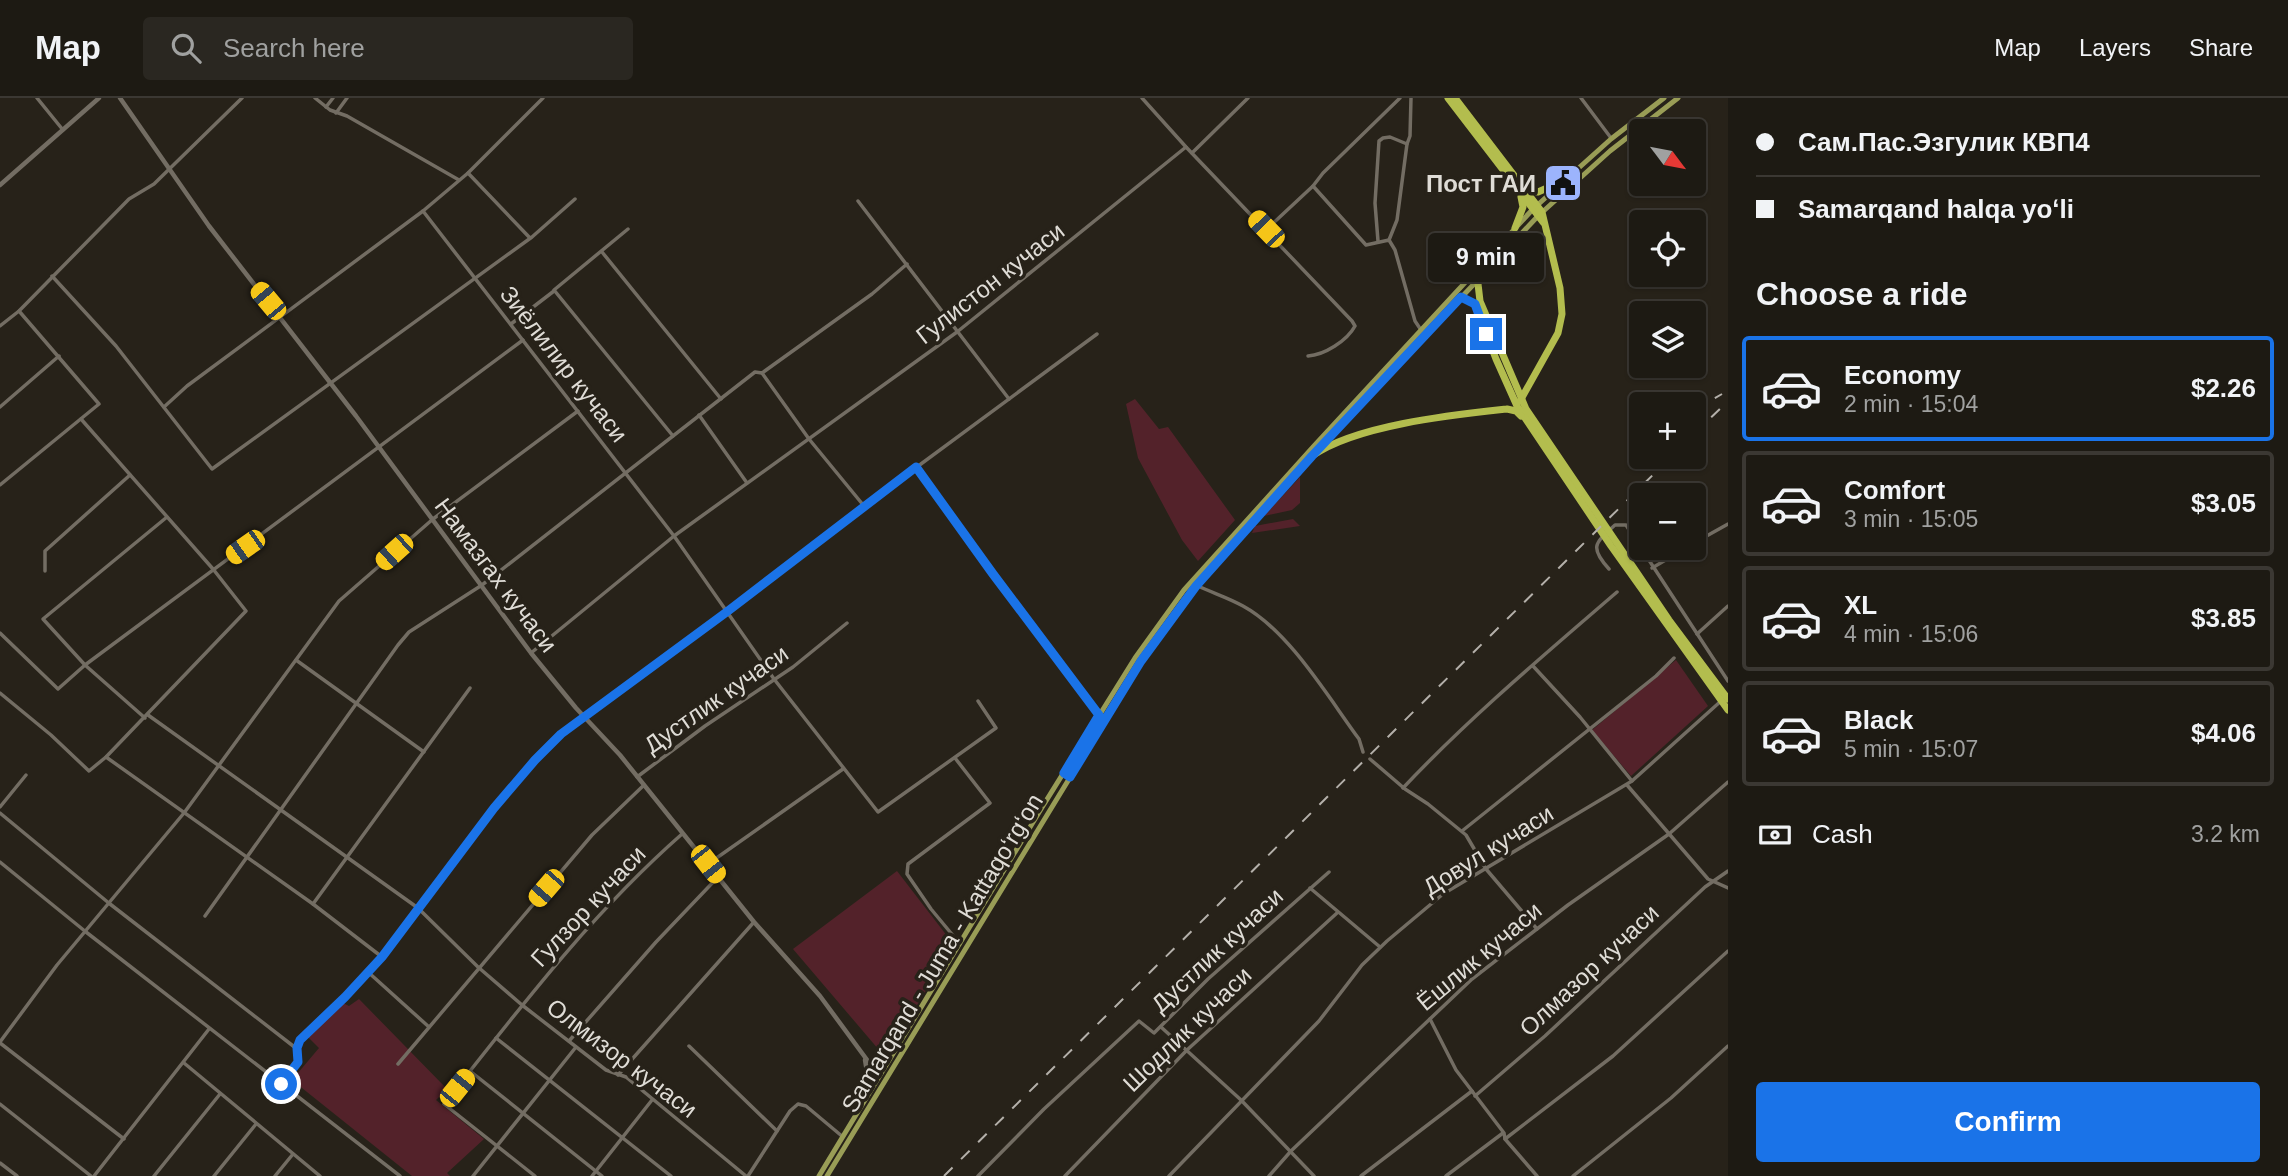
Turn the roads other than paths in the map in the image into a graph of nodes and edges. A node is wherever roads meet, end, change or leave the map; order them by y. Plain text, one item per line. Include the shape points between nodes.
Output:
1 (37, 98) edge
2 (99, 98) edge
3 (120, 98) edge
4 (242, 98) edge
5 (315, 98) edge
6 (333, 98) edge
7 (346, 98) edge
8 (543, 98) edge
9 (1142, 98) edge
10 (1248, 98) edge
11 (1400, 98) edge
12 (1411, 98) edge
13 (1448, 98) edge
14 (1455, 98) edge
15 (1581, 98) edge
16 (1664, 98) edge
17 (1678, 98) edge
18 (326, 107) junction
19 (336, 113) junction
20 (63, 130) junction
21 (1611, 138) junction
22 (1407, 144) junction
23 (1186, 147) junction
24 (1192, 153) junction
25 (171, 169) junction
26 (468, 173) junction
27 (459, 180) junction
28 (1563, 181) junction
29 (0, 186) edge
30 (1313, 186) junction
31 (1522, 192) junction
32 (575, 199) dead end
33 (858, 201) dead end
34 (423, 211) junction
35 (1539, 213) junction
36 (1515, 228) junction
37 (628, 229) dead end
38 (1266, 229) junction
39 (530, 239) junction
40 (1389, 240) junction
41 (1378, 242) junction
42 (602, 252) junction
43 (907, 264) junction
44 (52, 276) junction
45 (475, 276) junction
46 (1481, 276) junction
47 (554, 290) junction
48 (1461, 297) junction
49 (19, 312) junction
50 (281, 317) junction
51 (1, 324) edge
52 (511, 324) junction
53 (1421, 330) junction
54 (957, 332) junction
55 (1097, 334) dead end
56 (523, 340) junction
57 (59, 356) junction
58 (1308, 356) dead end
59 (762, 373) junction
60 (330, 383) junction
61 (1529, 387) junction
62 (721, 399) junction
63 (1009, 399) junction
64 (1519, 403) junction
65 (0, 407) edge
66 (164, 407) junction
67 (1526, 410) junction
68 (578, 411) junction
69 (699, 415) junction
70 (81, 419) junction
71 (1529, 423) junction
72 (673, 436) junction
73 (809, 439) junction
74 (378, 447) junction
75 (1312, 456) junction
76 (916, 467) junction
77 (626, 472) junction
78 (130, 475) junction
79 (1568, 477) junction
80 (747, 483) junction
81 (0, 485) edge
82 (864, 506) junction
83 (167, 517) junction
84 (433, 519) junction
85 (1728, 524) edge
86 (674, 536) junction
87 (1706, 536) edge
88 (1666, 560) edge
89 (1653, 568) junction
90 (213, 569) junction
91 (1609, 569) dead end
92 (45, 571) dead end
93 (481, 585) junction
94 (1196, 586) junction
95 (1617, 592) dead end
96 (1728, 606) edge
97 (728, 611) junction
98 (847, 623) dead end
99 (0, 632) edge
100 (1697, 634) junction
101 (531, 653) junction
102 (1674, 658) dead end
103 (296, 660) junction
104 (85, 665) junction
105 (1532, 666) junction
106 (774, 680) junction
107 (1728, 681) edge
108 (1714, 687) junction
109 (470, 688) dead end
110 (0, 693) edge
111 (1728, 697) edge
112 (978, 701) dead end
113 (357, 703) junction
114 (1728, 710) edge
115 (1099, 715) junction
116 (146, 716) junction
117 (583, 716) junction
118 (1589, 729) junction
119 (424, 752) junction
120 (1363, 752) dead end
121 (106, 757) junction
122 (955, 758) junction
123 (1370, 759) dead end
124 (218, 766) junction
125 (844, 768) junction
126 (1064, 773) junction
127 (26, 775) dead end
128 (637, 777) junction
129 (1070, 777) junction
130 (1632, 781) junction
131 (1728, 782) edge
132 (644, 785) junction
133 (1627, 785) junction
134 (1403, 788) junction
135 (0, 807) edge
136 (280, 810) junction
137 (0, 813) edge
138 (184, 813) junction
139 (1462, 831) junction
140 (682, 834) junction
141 (1669, 834) junction
142 (247, 858) junction
143 (347, 858) junction
144 (0, 862) edge
145 (708, 864) junction
146 (1486, 869) junction
147 (1728, 871) edge
148 (1329, 872) dead end
149 (718, 877) junction
150 (1715, 882) junction
151 (1310, 888) junction
152 (1728, 888) edge
153 (110, 904) junction
154 (313, 904) junction
155 (418, 908) junction
156 (980, 911) junction
157 (1337, 913) junction
158 (986, 914) junction
159 (205, 916) dead end
160 (754, 922) junction
161 (1537, 929) junction
162 (86, 932) junction
163 (960, 944) junction
164 (1380, 947) junction
165 (1728, 951) edge
166 (382, 957) junction
167 (478, 967) junction
168 (368, 972) junction
169 (522, 1005) junction
170 (1430, 1019) junction
171 (429, 1027) junction
172 (1161, 1027) junction
173 (209, 1028) junction
174 (496, 1038) junction
175 (569, 1041) junction
176 (0, 1042) edge
177 (689, 1046) dead end
178 (1728, 1046) edge
179 (576, 1047) junction
180 (297, 1048) junction
181 (1186, 1050) junction
182 (863, 1056) junction
183 (184, 1063) junction
184 (398, 1064) dead end
185 (887, 1066) junction
186 (470, 1072) junction
187 (618, 1075) junction
188 (550, 1080) junction
189 (281, 1084) junction
190 (871, 1093) junction
191 (220, 1094) junction
192 (1473, 1094) junction
193 (652, 1100) junction
194 (1241, 1100) junction
195 (0, 1104) edge
196 (524, 1113) junction
197 (256, 1124) junction
198 (777, 1131) junction
199 (1504, 1133) junction
200 (623, 1136) junction
201 (844, 1137) junction
202 (124, 1139) junction
203 (1505, 1139) junction
204 (496, 1147) junction
205 (1291, 1151) junction
206 (293, 1154) junction
207 (0, 1163) edge
208 (596, 1171) junction
209 (17, 1176) edge
210 (93, 1176) edge
211 (154, 1176) edge
212 (214, 1176) edge
213 (275, 1176) edge
214 (320, 1176) edge
215 (400, 1176) edge
216 (473, 1176) edge
217 (535, 1176) edge
218 (592, 1176) edge
219 (602, 1176) edge
220 (671, 1176) edge
221 (747, 1176) edge
222 (819, 1176) edge
223 (827, 1176) edge
224 (978, 1176) edge
225 (1065, 1176) edge
226 (1169, 1176) edge
227 (1269, 1176) edge
228 (1314, 1176) edge
229 (1362, 1176) edge
230 (1446, 1176) edge
231 (1537, 1176) edge
232 (1573, 1176) edge

1 - 20 street
2 - 20 street
3 - 25 street, Намазгах кучаси
4 - 25 street
5 - 18 street
6 - 18 street
7 - 19 street
8 - 26 street
9 - 23 street
10 - 24 street
11 - 30 street
12 - 22 street
13 - 31 highway
14 - 31 highway
15 - 21 street
16 - 21 main road, Samarqand - Juma - Kattaqo‘rg‘on
17 - 35 main road, Samarqand - Juma - Kattaqo‘rg‘on
18 - 19 street
19 - 27 street
20 - 29 street
21 - 28 main road, Samarqand - Juma - Kattaqo‘rg‘on
22 - 40 street via 1397,220
22 - 41 street via 1390,138 1379,141
23 - 24 street
23 - 54 street, Гулистон кучаси
24 - 38 street
25 - 44 street via 129,199
25 - 50 street, Намазгах кучаси via 209,226
26 - 27 street
26 - 39 street
27 - 34 street
28 - 31 highway via 1538,192
28 - 35 main road, Samarqand - Juma - Kattaqo‘rg‘on
30 - 38 street
30 - 41 street via 1367,245
31 - 35 highway
31 - 36 highway via 1523,207
32 - 39 street
33 - 43 street
34 - 45 street, Зиёлилир кучаси
34 - 50 street
35 - 36 main road, Samarqand - Juma - Kattaqo‘rg‘on
35 - 46 main road, Samarqand - Juma - Kattaqo‘rg‘on
35 - 61 highway via 1560,288 1561,321 1556,340
36 - 53 main road, Samarqand - Juma - Kattaqo‘rg‘on
37 - 42 street
38 - 58 street via 1355,327 1330,349
39 - 45 street
40 - 41 street
40 - 53 street
42 - 47 street
42 - 62 street
43 - 54 street
43 - 59 street
44 - 49 street
44 - 66 street via 114,343
45 - 52 street, Зиёлилир кучаси
45 - 60 street
46 - 48 main road, Samarqand - Juma - Kattaqo‘rg‘on
46 - 64 highway via 1480,301
47 - 52 street
47 - 72 street
48 - 64 highway via 1475,304 1499,368
48 - 75 main road, Samarqand - Juma - Kattaqo‘rg‘on
49 - 51 street
49 - 57 street
50 - 60 street, Намазгах кучаси
50 - 66 street
52 - 56 street, Зиёлилир кучаси
53 - 115 main road, Samarqand - Juma - Kattaqo‘rg‘on via 1184,590
54 - 63 street
54 - 73 street, Гулистон кучаси
55 - 63 street
56 - 68 street, Зиёлилир кучаси
56 - 74 street
57 - 65 street
57 - 70 street via 99,404
59 - 62 street via 755,372
59 - 73 street
60 - 66 street via 212,470
60 - 74 street, Намазгах кучаси
61 - 64 highway
61 - 67 highway
62 - 69 street
63 - 76 street
64 - 67 highway
64 - 71 highway
67 - 79 highway
68 - 77 street, Зиёлилир кучаси
68 - 84 street
69 - 72 street
69 - 80 street
70 - 78 street
70 - 81 street
71 - 75 highway via 1510,409 1447,417 1342,440
71 - 79 highway
72 - 77 street
73 - 80 street, Гулистон кучаси
73 - 82 street
74 - 84 street, Намазгах кучаси
74 - 90 street
75 - 94 main road, Samarqand - Juma - Kattaqo‘rg‘on
76 - 82 street
76 - 115 street
77 - 86 street, Зиёлилир кучаси
77 - 93 street
78 - 83 street
78 - 92 street via 45,551
79 - 108 highway
80 - 86 street, Гулистон кучаси
82 - 97 street
83 - 90 street
83 - 104 street, Олмизор кучаси via 43,619
84 - 93 street, Намазгах кучаси
84 - 103 street via 339,601
85 - 87 street
86 - 97 street, Зиёлилир кучаси
86 - 101 street, Гулистон кучаси
88 - 89 street
89 - 91 street via 1630,530 1618,524 1596,546 1597,556
89 - 100 street
90 - 104 street
90 - 116 street via 246,611
93 - 101 street, Намазгах кучаси
93 - 113 street via 409,632
94 - 120 street via 1244,607 1279,635 1303,662
94 - 129 main road, Samarqand - Juma - Kattaqo‘rg‘on via 1141,661
95 - 105 street
96 - 100 street
97 - 106 street, Зиёлилир кучаси
97 - 117 street
98 - 106 street, Дустлик кучаси
99 - 104 street via 58,689
100 - 107 street
101 - 117 street, Намазгах кучаси
102 - 118 street
103 - 113 street
103 - 124 street
104 - 116 street, Олмизор кучаси
105 - 118 street
105 - 134 street
106 - 125 street, Зиёлилир кучаси
106 - 128 street, Дустлик кучаси
108 - 111 highway
108 - 114 highway
109 - 119 street
110 - 121 street via 87,770
111 - 130 street, Довул кучаси
112 - 122 street via 996,728
113 - 119 street
113 - 136 street
115 - 126 main road, Samarqand - Juma - Kattaqo‘rg‘on
116 - 121 street
116 - 124 street, Олмизор кучаси
117 - 128 street, Намазгах кучаси
117 - 155 street via 535,760
118 - 130 street
118 - 139 street
119 - 143 street
121 - 138 street
122 - 125 street, Зиёлилир кучаси via 878,812
122 - 163 street via 990,803 906,869
123 - 134 street
124 - 136 street, Олмизор кучаси
124 - 138 street
125 - 145 street
126 - 129 main road
126 - 156 main road, Samarqand - Juma - Kattaqo‘rg‘on
127 - 135 street
128 - 132 street, Намазгах кучаси
129 - 158 main road, Samarqand - Juma - Kattaqo‘rg‘on
130 - 133 street, Довул кучаси
131 - 141 street, Ёшлик кучаси
132 - 140 street, Намазгах кучаси
132 - 167 street via 592,835
133 - 141 street
133 - 146 street, Довул кучаси
134 - 139 street
136 - 142 street
136 - 143 street, Олмизор кучаси
137 - 153 street
138 - 142 street
138 - 153 street
139 - 146 street
140 - 145 street, Намазгах кучаси
140 - 169 street, Гулзор кучаси via 637,874
141 - 150 street
141 - 161 street, Ёшлик кучаси
142 - 154 street
142 - 159 street
143 - 154 street
143 - 155 street, Олмизор кучаси
144 - 162 street
145 - 149 street, Намазгах кучаси
146 - 161 street
146 - 164 street, Довул кучаси via 1443,894
147 - 150 street, Олмазор кучаси
148 - 151 street, Дустлик кучаси
149 - 160 street, Намазгах кучаси
149 - 175 street
150 - 152 street
150 - 192 street, Олмазор кучаси via 1545,1036
151 - 157 street
151 - 172 street, Дустлик кучаси
153 - 162 street
153 - 180 street
154 - 166 street
155 - 166 street
155 - 167 street, Олмизор кучаси
156 - 158 main road
156 - 163 main road, Samarqand - Juma - Kattaqo‘rg‘on
157 - 164 street
157 - 181 street, Шодлик кучаси
158 - 223 main road, Samarqand - Juma - Kattaqo‘rg‘on
160 - 182 street, Намазгах кучаси via 820,996
160 - 187 street
161 - 170 street, Ёшлик кучаси via 1472,979
162 - 173 street
162 - 176 street
163 - 185 main road, Samarqand - Juma - Kattaqo‘rg‘on
164 - 194 street, Довул кучаси via 1319,1021
165 - 203 street via 1613,1056
166 - 168 street
167 - 169 street, Олмизор кучаси
167 - 171 street
168 - 171 street
168 - 180 street
169 - 174 street, Гулзор кучаси
169 - 175 street, Олмизор кучаси
170 - 192 street
170 - 205 street, Ёшлик кучаси
171 - 184 street
172 - 181 street
172 - 224 street, Дустлик кучаси via 1154,1033 1139,1021
173 - 183 street
173 - 189 street
174 - 186 street, Гулзор кучаси
174 - 188 street
175 - 179 street, Олмизор кучаси
176 - 202 street
177 - 198 street, Олмизор кучаси
178 - 232 street
179 - 187 street, Олмизор кучаси
179 - 188 street
180 - 189 street via 298,1062
181 - 194 street
181 - 225 street, Шодлик кучаси
182 - 185 street via 873,1068
182 - 190 street
183 - 191 street
183 - 202 street
185 - 190 main road, Samarqand - Juma - Kattaqo‘rg‘on
186 - 196 street
186 - 204 street, Гулзор кучаси via 444,1104
187 - 193 street, Олмизор кучаси
188 - 196 street
188 - 200 street
189 - 215 street
190 - 201 main road, Samarqand - Juma - Kattaqo‘rg‘on
191 - 197 street
191 - 211 street
192 - 199 street
192 - 229 street, Олмазор кучаси
193 - 200 street
193 - 221 street, Олмизор кучаси
194 - 205 street
194 - 226 street, Довул кучаси
195 - 210 street
196 - 204 street
196 - 208 street
197 - 206 street
197 - 212 street
198 - 201 street, Олмизор кучаси via 799,1104
198 - 221 street, Олмизор кучаси
199 - 203 street
199 - 230 street
200 - 208 street
200 - 220 street
201 - 222 main road, Samarqand - Juma - Kattaqo‘rg‘on
202 - 210 street
203 - 231 street
204 - 216 street
204 - 217 street
205 - 227 street, Ёшлик кучаси
205 - 228 street
206 - 213 street
206 - 214 street
207 - 209 street
208 - 218 street
208 - 219 street

